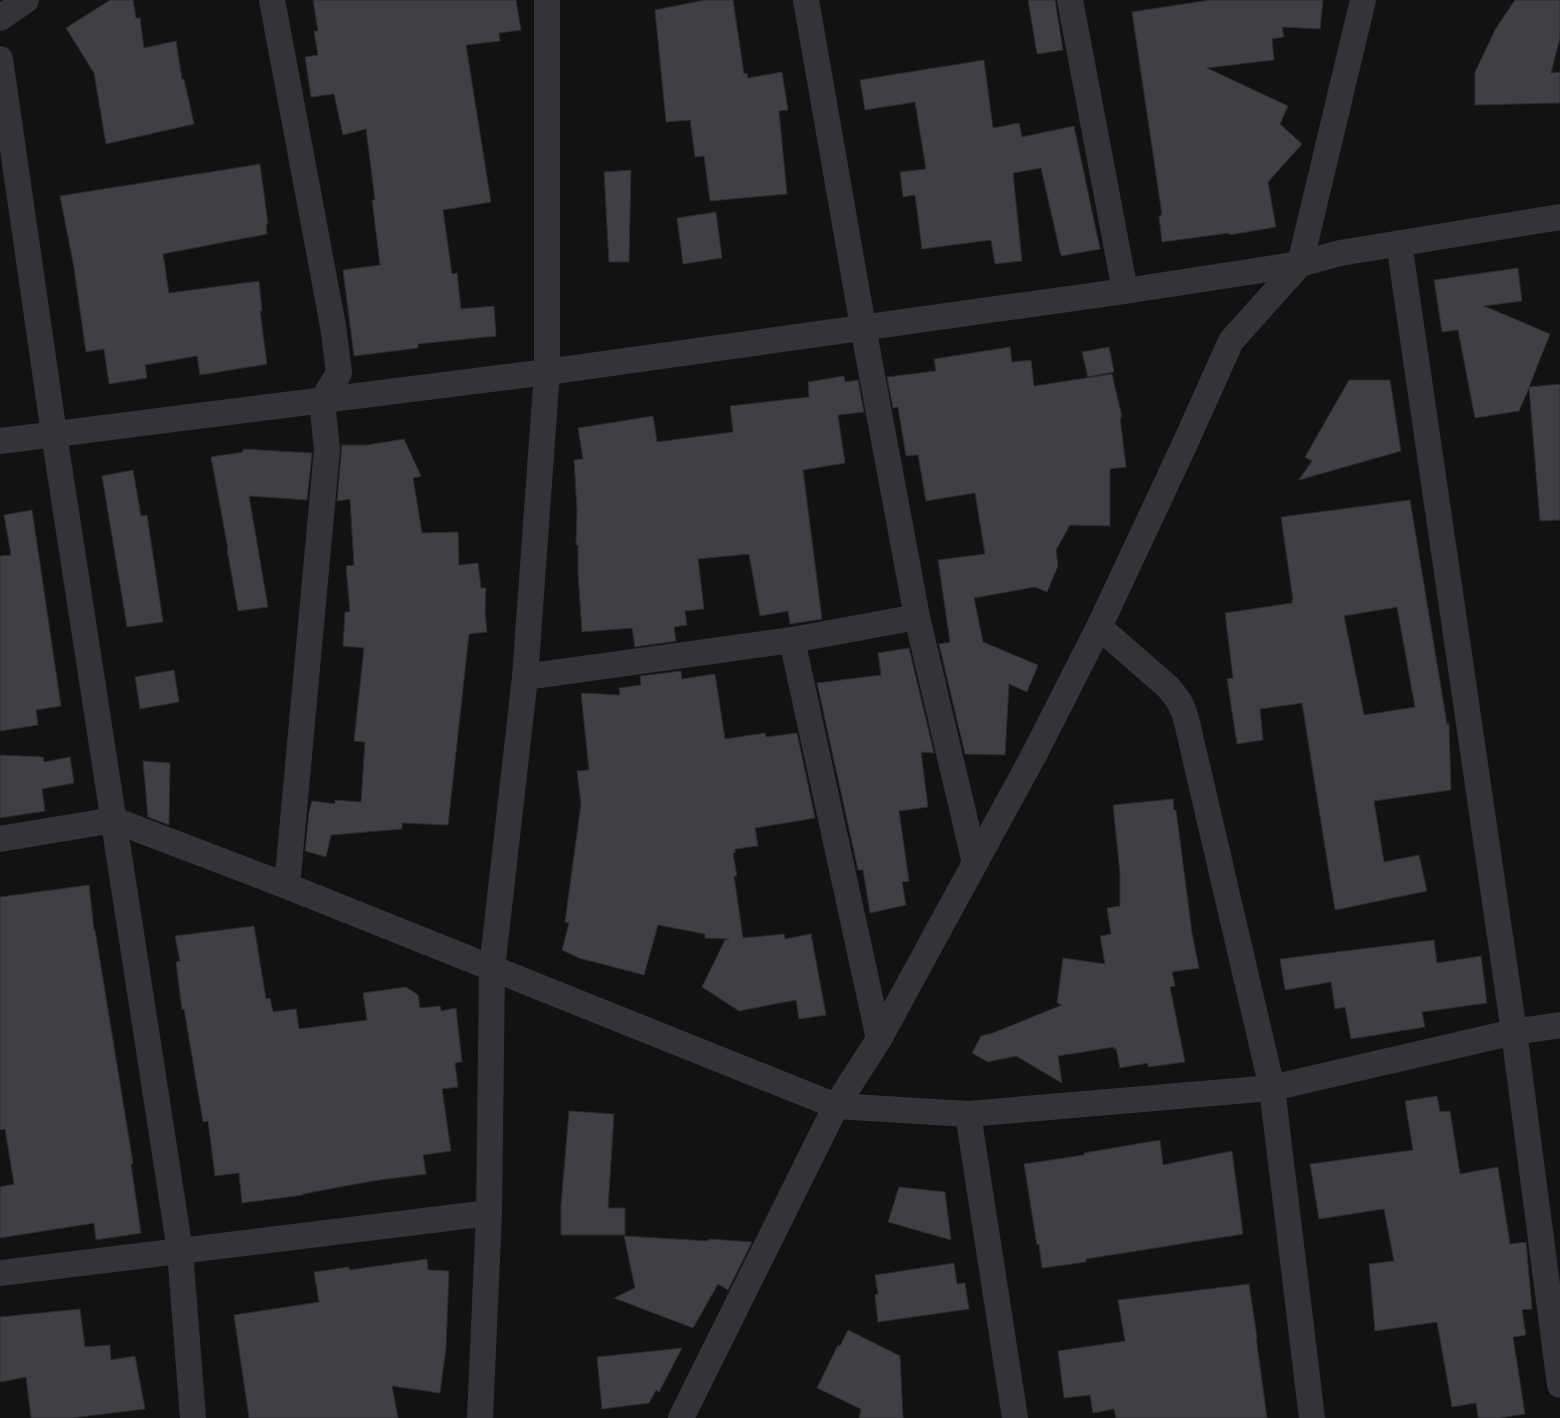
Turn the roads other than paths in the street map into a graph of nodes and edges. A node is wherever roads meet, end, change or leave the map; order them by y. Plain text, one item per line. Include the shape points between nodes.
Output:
1 (26, 0) edge
2 (272, 0) edge
3 (547, 0) edge
4 (806, 0) edge
5 (1070, 0) edge
6 (1363, 0) edge
7 (0, 18) edge
8 (0, 59) edge
9 (1560, 217) edge
10 (1399, 243) junction
11 (1300, 264) junction
12 (1125, 291) junction
13 (863, 327) junction
14 (547, 372) junction
15 (322, 401) junction
16 (54, 434) junction
17 (0, 441) edge
18 (917, 617) junction
19 (1099, 626) junction
20 (792, 640) junction
21 (525, 677) junction
22 (114, 820) junction
23 (0, 839) edge
24 (975, 863) junction
25 (287, 886) junction
26 (492, 969) junction
27 (1560, 1025) edge
28 (1514, 1032) junction
29 (879, 1038) junction
30 (1272, 1088) junction
31 (836, 1106) junction
32 (968, 1114) junction
33 (489, 1214) junction
34 (180, 1251) junction
35 (0, 1273) edge
36 (1560, 1385) edge
37 (193, 1418) edge
38 (480, 1418) edge
39 (681, 1418) edge
40 (1015, 1418) edge
41 (1312, 1418) edge

1 - 7 street
2 - 15 street via 339,373
3 - 14 street
4 - 13 street
5 - 12 street
6 - 11 street
8 - 16 street
9 - 10 street
10 - 11 street
10 - 28 street
11 - 12 street
11 - 19 street via 1231,342
12 - 13 street
13 - 14 street
13 - 18 street
14 - 15 street
14 - 21 street
15 - 16 street
15 - 25 street via 327,450
16 - 17 street
16 - 22 street
18 - 20 street
18 - 24 street
19 - 24 street
19 - 30 street via 1168,687 1184,712
20 - 21 street
20 - 29 street
21 - 26 street
22 - 23 street
22 - 25 street
22 - 34 street
24 - 29 street
25 - 26 street
26 - 31 street
26 - 33 street
27 - 28 street
28 - 30 street
28 - 36 street
29 - 31 street
30 - 32 street
30 - 41 street
31 - 32 street
31 - 39 street
32 - 40 street
33 - 34 street
33 - 38 street
34 - 35 street
34 - 37 street

